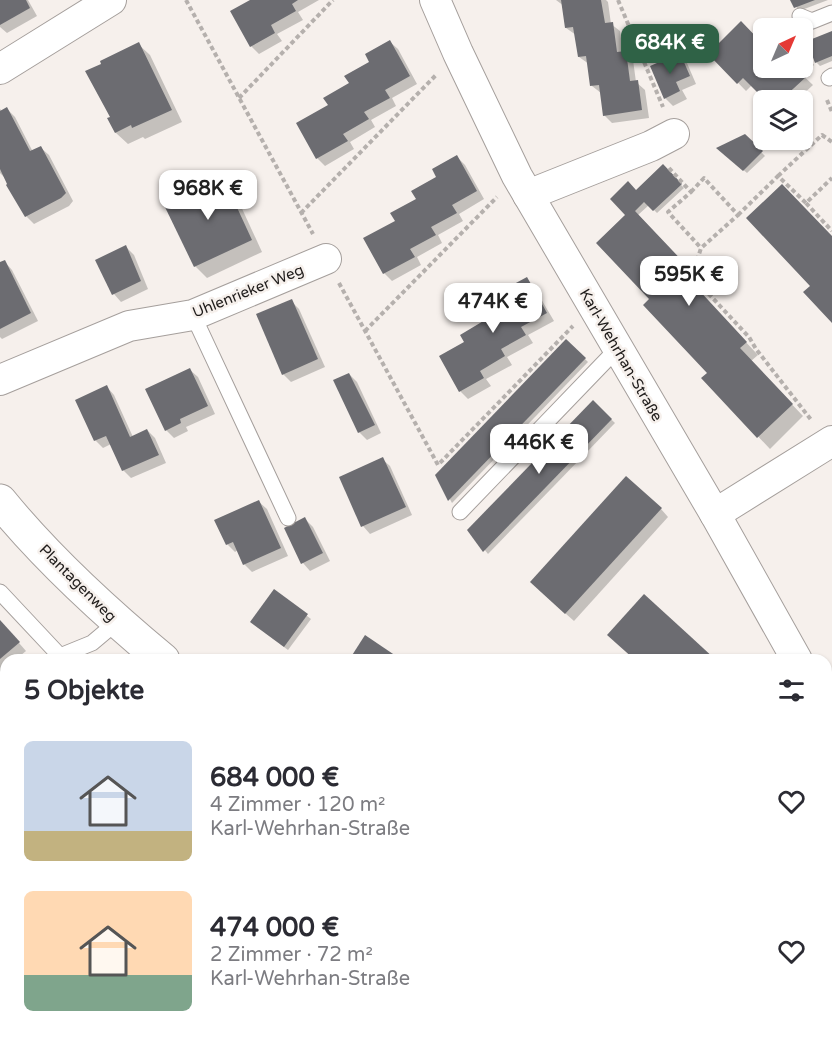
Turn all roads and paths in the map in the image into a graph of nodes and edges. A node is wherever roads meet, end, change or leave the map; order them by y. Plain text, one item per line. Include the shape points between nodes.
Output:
1 (111, 0) edge
2 (186, 0) edge
3 (333, 0) edge
4 (435, 0) edge
5 (618, 0) edge
6 (832, 13) edge
7 (800, 16) dead end
8 (458, 53) junction
9 (0, 69) edge
10 (239, 98) junction
11 (832, 131) edge
12 (662, 140) junction
13 (831, 140) edge
14 (778, 176) junction
15 (832, 178) edge
16 (523, 185) junction
17 (691, 192) junction
18 (806, 203) junction
19 (301, 213) junction
20 (738, 215) junction
21 (832, 231) edge
22 (701, 248) junction
23 (326, 259) junction
24 (593, 305) junction
25 (193, 315) junction
26 (365, 331) junction
27 (617, 349) junction
28 (0, 380) edge
29 (831, 442) edge
30 (0, 501) edge
31 (460, 512) dead end
32 (715, 514) junction
33 (288, 518) dead end
34 (0, 592) edge
35 (117, 622) junction
36 (58, 654) edge
37 (65, 654) edge
38 (156, 654) edge
39 (794, 654) edge

1 - 9 street
2 - 10 path
3 - 10 path
4 - 8 street, Karl-Wehrhan-Straße
5 - 12 path
6 - 7 lane via 812,21
8 - 16 street, Karl-Wehrhan-Straße
8 - 19 path
10 - 19 path
11 - 13 path
12 - 16 street
12 - 17 path via 656,154
13 - 14 path via 822,135
14 - 18 path
14 - 20 path
15 - 18 path
16 - 24 street, Karl-Wehrhan-Straße
16 - 26 path
17 - 20 path via 704,178
17 - 22 path via 668,212
18 - 21 path
19 - 23 path
20 - 22 path
22 - 29 path via 692,276 749,336
23 - 25 street, Uhlenrieker Weg
23 - 26 path
24 - 26 path via 438,465
24 - 27 street, Karl-Wehrhan-Straße
25 - 28 street, Uhlenrieker Weg via 129,326
25 - 33 lane
27 - 31 lane
27 - 32 street, Karl-Wehrhan-Straße
29 - 32 street
30 - 35 street, Plantagenweg
32 - 39 street, Karl-Wehrhan-Straße
34 - 36 lane
35 - 37 lane via 92,643
35 - 38 street, Plantagenweg

